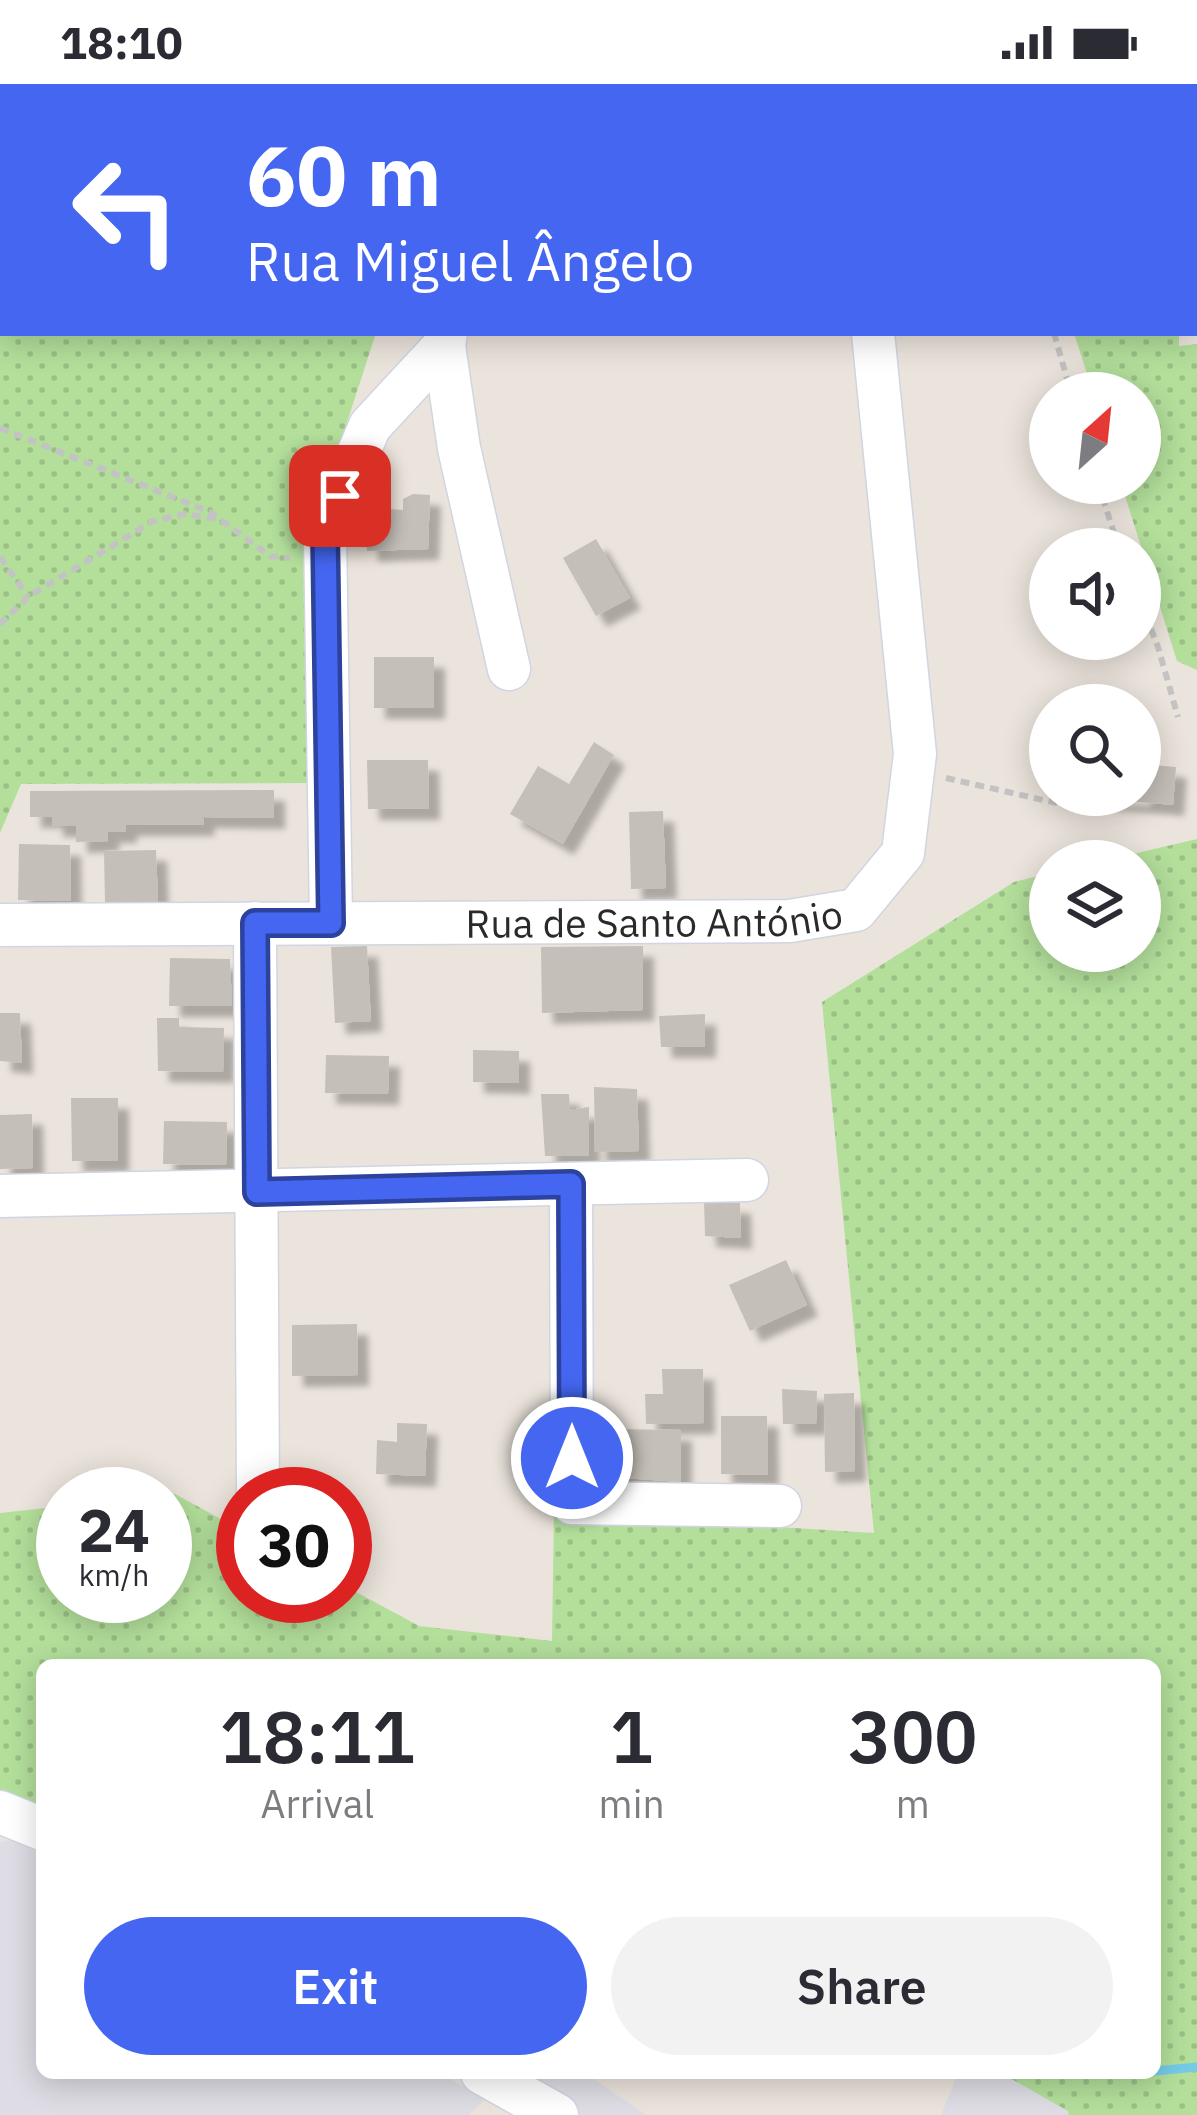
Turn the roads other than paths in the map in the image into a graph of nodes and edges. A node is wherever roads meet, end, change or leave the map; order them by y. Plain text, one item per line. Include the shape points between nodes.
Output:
1 (873, 336) edge
2 (445, 340) edge
3 (509, 669) dead end
4 (255, 923) junction
5 (331, 923) junction
6 (0, 925) edge
7 (746, 1180) dead end
8 (571, 1184) junction
9 (257, 1192) junction
10 (0, 1196) edge
11 (258, 1467) edge
12 (780, 1506) dead end
13 (0, 1812) edge
14 (36, 1827) edge
15 (493, 2079) edge
16 (556, 2115) edge

1 - 5 street, Rua de Santo António via 916,754 903,853 856,910 790,921
2 - 3 street via 459,448
2 - 5 street via 370,426 325,531
4 - 5 street, Rua de Santo António
4 - 6 street, Rua de Santo António
4 - 9 street
7 - 8 street
8 - 9 street
8 - 12 street via 572,1503
9 - 10 street
9 - 11 street
13 - 14 street
15 - 16 street

